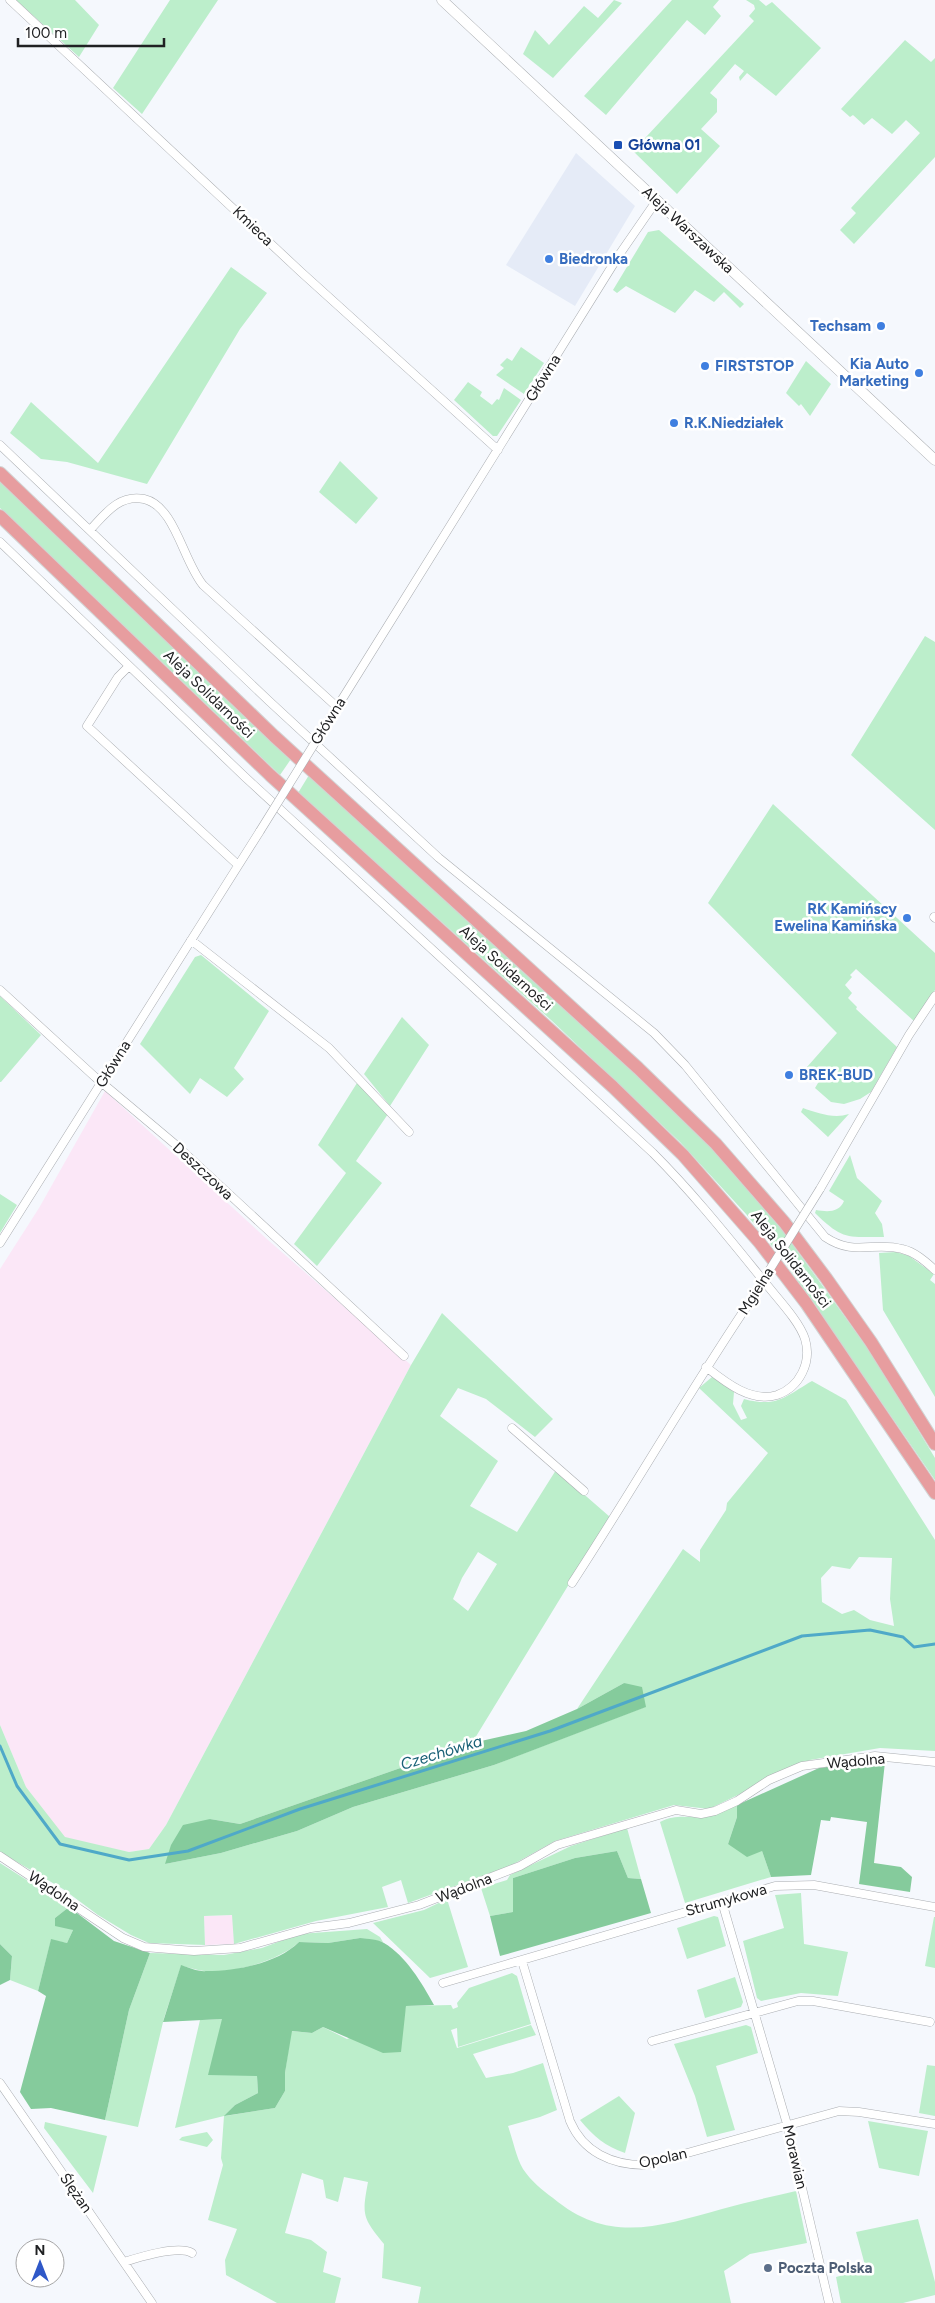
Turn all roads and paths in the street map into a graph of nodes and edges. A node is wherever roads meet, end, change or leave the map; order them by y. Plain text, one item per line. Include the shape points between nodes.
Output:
1 (10, 0) edge
2 (442, 0) edge
3 (657, 200) junction
4 (0, 446) edge
5 (498, 450) junction
6 (935, 460) edge
7 (0, 474) edge
8 (0, 516) edge
9 (90, 530) junction
10 (0, 542) edge
11 (129, 666) junction
12 (337, 707) junction
13 (238, 865) junction
14 (191, 940) junction
15 (0, 990) edge
16 (935, 996) edge
17 (102, 1082) junction
18 (409, 1132) dead end
19 (0, 1243) edge
20 (935, 1270) edge
21 (404, 1356) dead end
22 (706, 1367) junction
23 (512, 1428) dead end
24 (935, 1444) edge
25 (584, 1491) dead end
26 (935, 1493) edge
27 (572, 1583) dead end
28 (935, 1762) edge
29 (0, 1856) edge
30 (722, 1902) junction
31 (935, 1907) edge
32 (522, 1960) junction
33 (443, 1984) dead end
34 (754, 2012) junction
35 (930, 2022) dead end
36 (652, 2041) dead end
37 (0, 2083) edge
38 (787, 2124) junction
39 (935, 2124) edge
40 (192, 2254) dead end
41 (124, 2262) junction
42 (152, 2303) edge
43 (828, 2303) edge

1 - 5 street, Kmieca via 301,272
2 - 3 street, Aleja Warszawska
3 - 5 street, Główna via 619,255
3 - 6 street, Aleja Warszawska
4 - 9 street
5 - 12 street, Główna
7 - 24 main road, Aleja Solidarności via 242,706 633,1062 716,1144 784,1222 826,1278
8 - 26 main road, Aleja Solidarności via 270,775 614,1087 683,1155 760,1242
9 - 12 street via 123,500 145,499 159,506 203,585
9 - 20 street via 439,858 654,1032 685,1065 825,1237 849,1248 902,1248
10 - 11 street
11 - 13 street via 118,676 86,726
11 - 22 street via 316,844 653,1153 744,1256 799,1328 806,1346 806,1363 797,1382 774,1396 754,1396 744,1392
12 - 13 street, Główna, bridge
13 - 14 street, Główna
14 - 17 street, Główna
14 - 18 street via 329,1048
15 - 17 street, Deszczowa
16 - 22 street, Mgielna, bridge via 908,1035 820,1189
17 - 19 street, Główna
17 - 21 street, Deszczowa via 176,1145
22 - 27 street, Mgielna via 626,1501
23 - 25 street
28 - 29 street, Wądolna via 875,1756 802,1766 769,1780 715,1811 701,1814 676,1810 557,1845 520,1866 419,1905 349,1923 311,1928 240,1948 144,1947 123,1938
30 - 31 street, Strumykowa via 774,1886 802,1884
30 - 32 street, Strumykowa
30 - 34 street, Morawian
32 - 33 street, Strumykowa
32 - 38 street, Opolan via 570,2121 584,2142 605,2158 621,2164 644,2165
34 - 35 street via 805,2000
34 - 36 street
34 - 38 street, Morawian
37 - 41 street, Ślężan
38 - 39 street, Opolan via 829,2112 848,2111
38 - 43 street, Morawian
40 - 41 street via 176,2250
41 - 42 street, Ślężan

